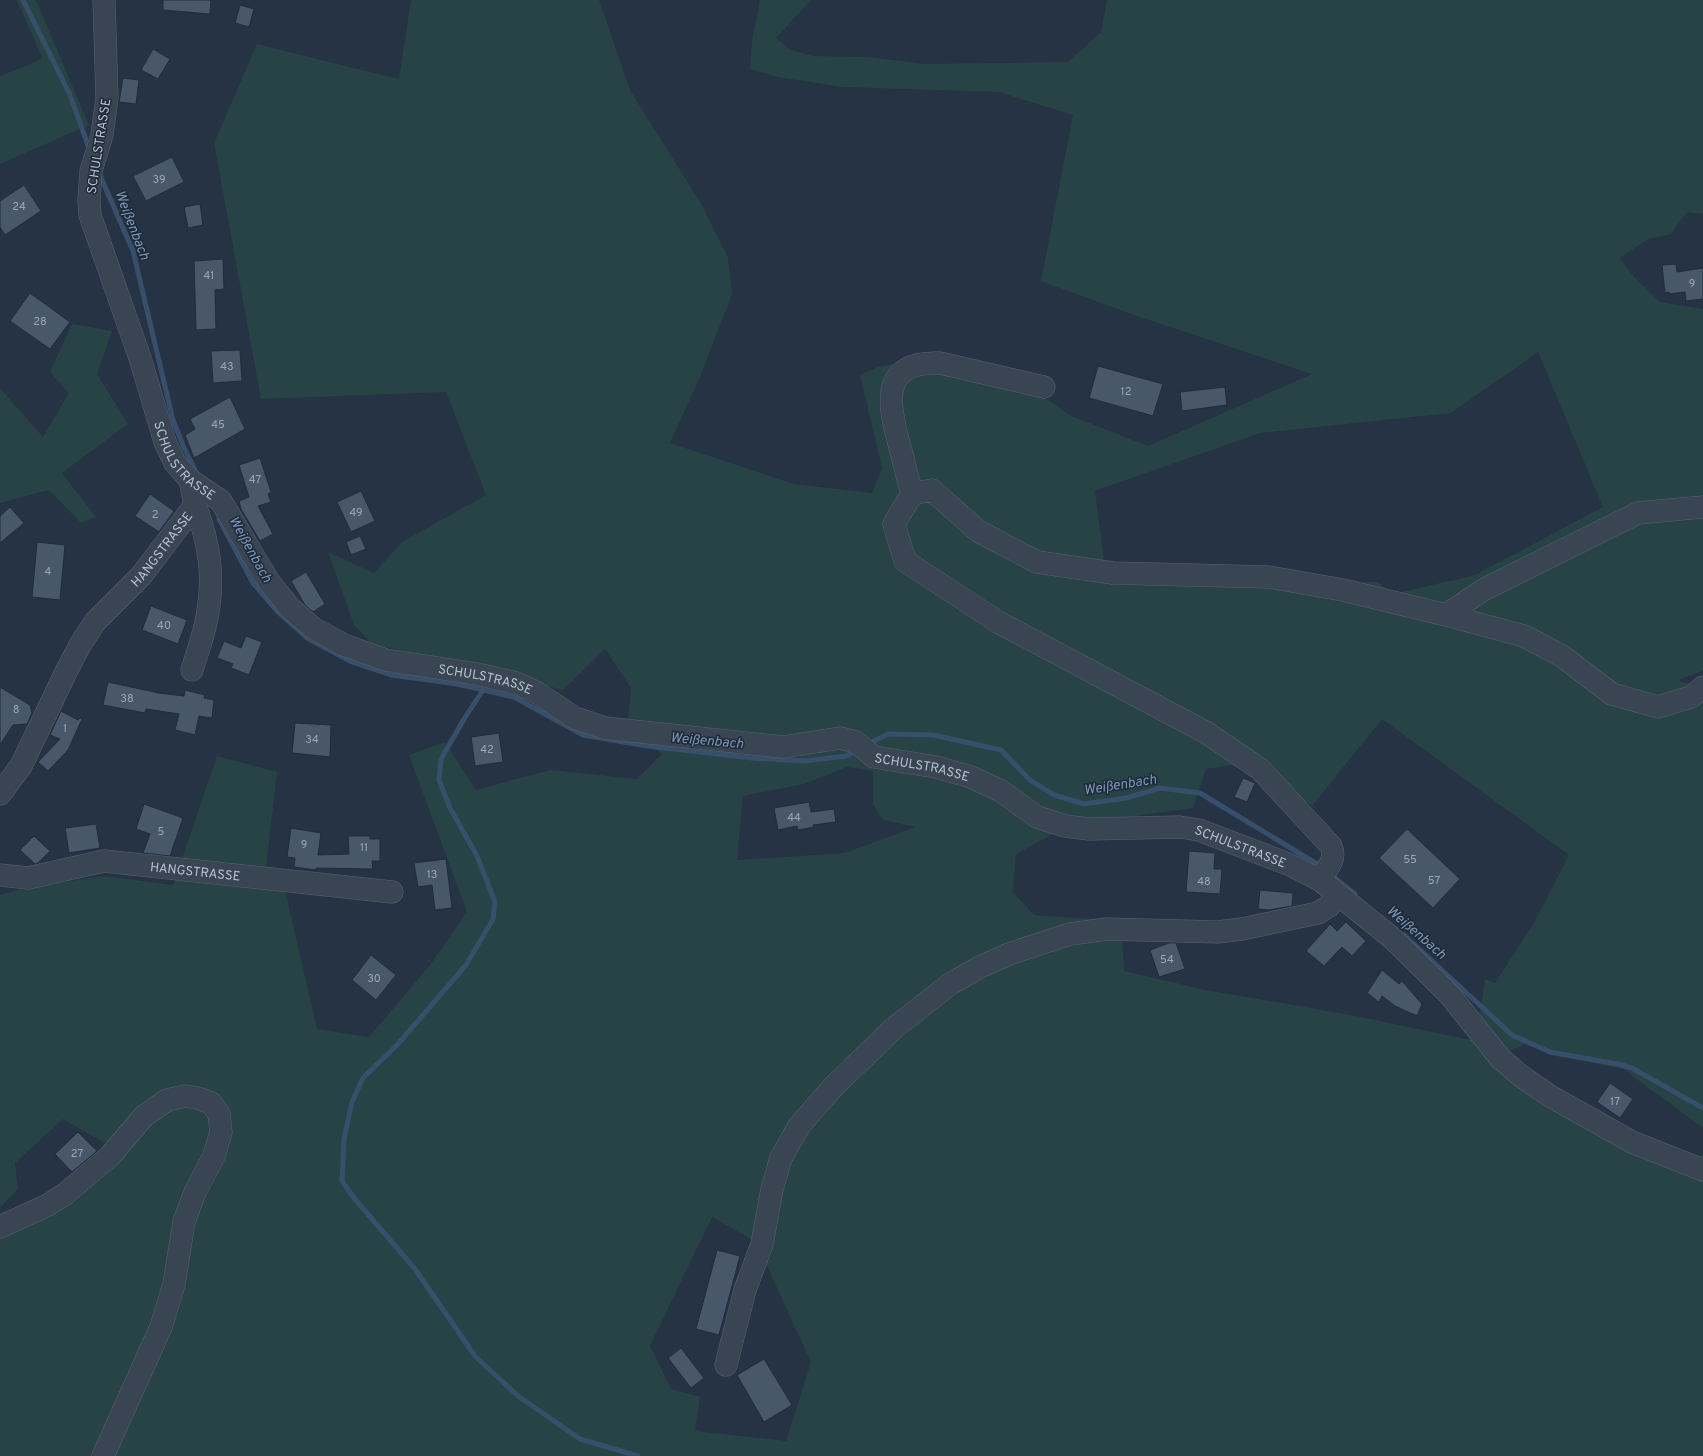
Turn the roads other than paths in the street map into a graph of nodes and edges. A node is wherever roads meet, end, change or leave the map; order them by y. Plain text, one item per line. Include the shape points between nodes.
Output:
1 (104, 0) edge
2 (1044, 387) dead end
3 (198, 491) junction
4 (912, 494) junction
5 (1703, 507) edge
6 (1446, 615) junction
7 (192, 670) dead end
8 (1703, 687) edge
9 (11, 766) edge
10 (0, 794) edge
11 (1325, 872) junction
12 (0, 875) edge
13 (392, 892) dead end
14 (1337, 894) junction
15 (1703, 1170) edge
16 (0, 1227) edge
17 (726, 1365) dead end
18 (103, 1456) edge

1 - 3 street, SCHULSTRASSE via 107,98 102,135 91,171 90,215 140,358 165,442 175,463
2 - 4 street via 940,362 912,365 900,373 891,388 891,413
3 - 7 street via 210,560 211,585 207,617
3 - 9 street, HANGSTRASSE via 141,576 95,622
3 - 11 street, SCHULSTRASSE via 221,501 269,582 291,609 314,628 344,645 386,660 478,674 516,683 536,692 575,718 605,728 783,747 840,738 856,742 874,757 936,767 971,777 1001,791 1037,817 1065,826 1089,829 1180,827 1199,830 1288,864
4 - 6 street via 932,490 978,531 1037,562 1113,573 1269,577 1343,590
4 - 11 street via 894,524 904,561 998,622 1207,733 1260,768 1331,846 1334,852
5 - 6 street via 1638,513 1483,590
6 - 8 street via 1524,636 1562,656 1612,694 1658,707 1691,697
9 - 10 street, HANGSTRASSE
11 - 14 street, SCHULSTRASSE
12 - 13 street, HANGSTRASSE via 28,878 104,861
14 - 15 street, SCHULSTRASSE via 1392,938 1449,994 1500,1058 1521,1076 1550,1096 1632,1142
14 - 17 street via 1329,906 1318,913 1242,929 1218,932 1107,929 1070,934 1009,954 950,984 894,1028 834,1086 795,1132 781,1158 772,1189 762,1244 745,1290
16 - 18 street via 48,1205 65,1194 110,1156 144,1116 167,1100 185,1096 198,1098 211,1103 219,1114 222,1132 184,1222 174,1284 161,1327

